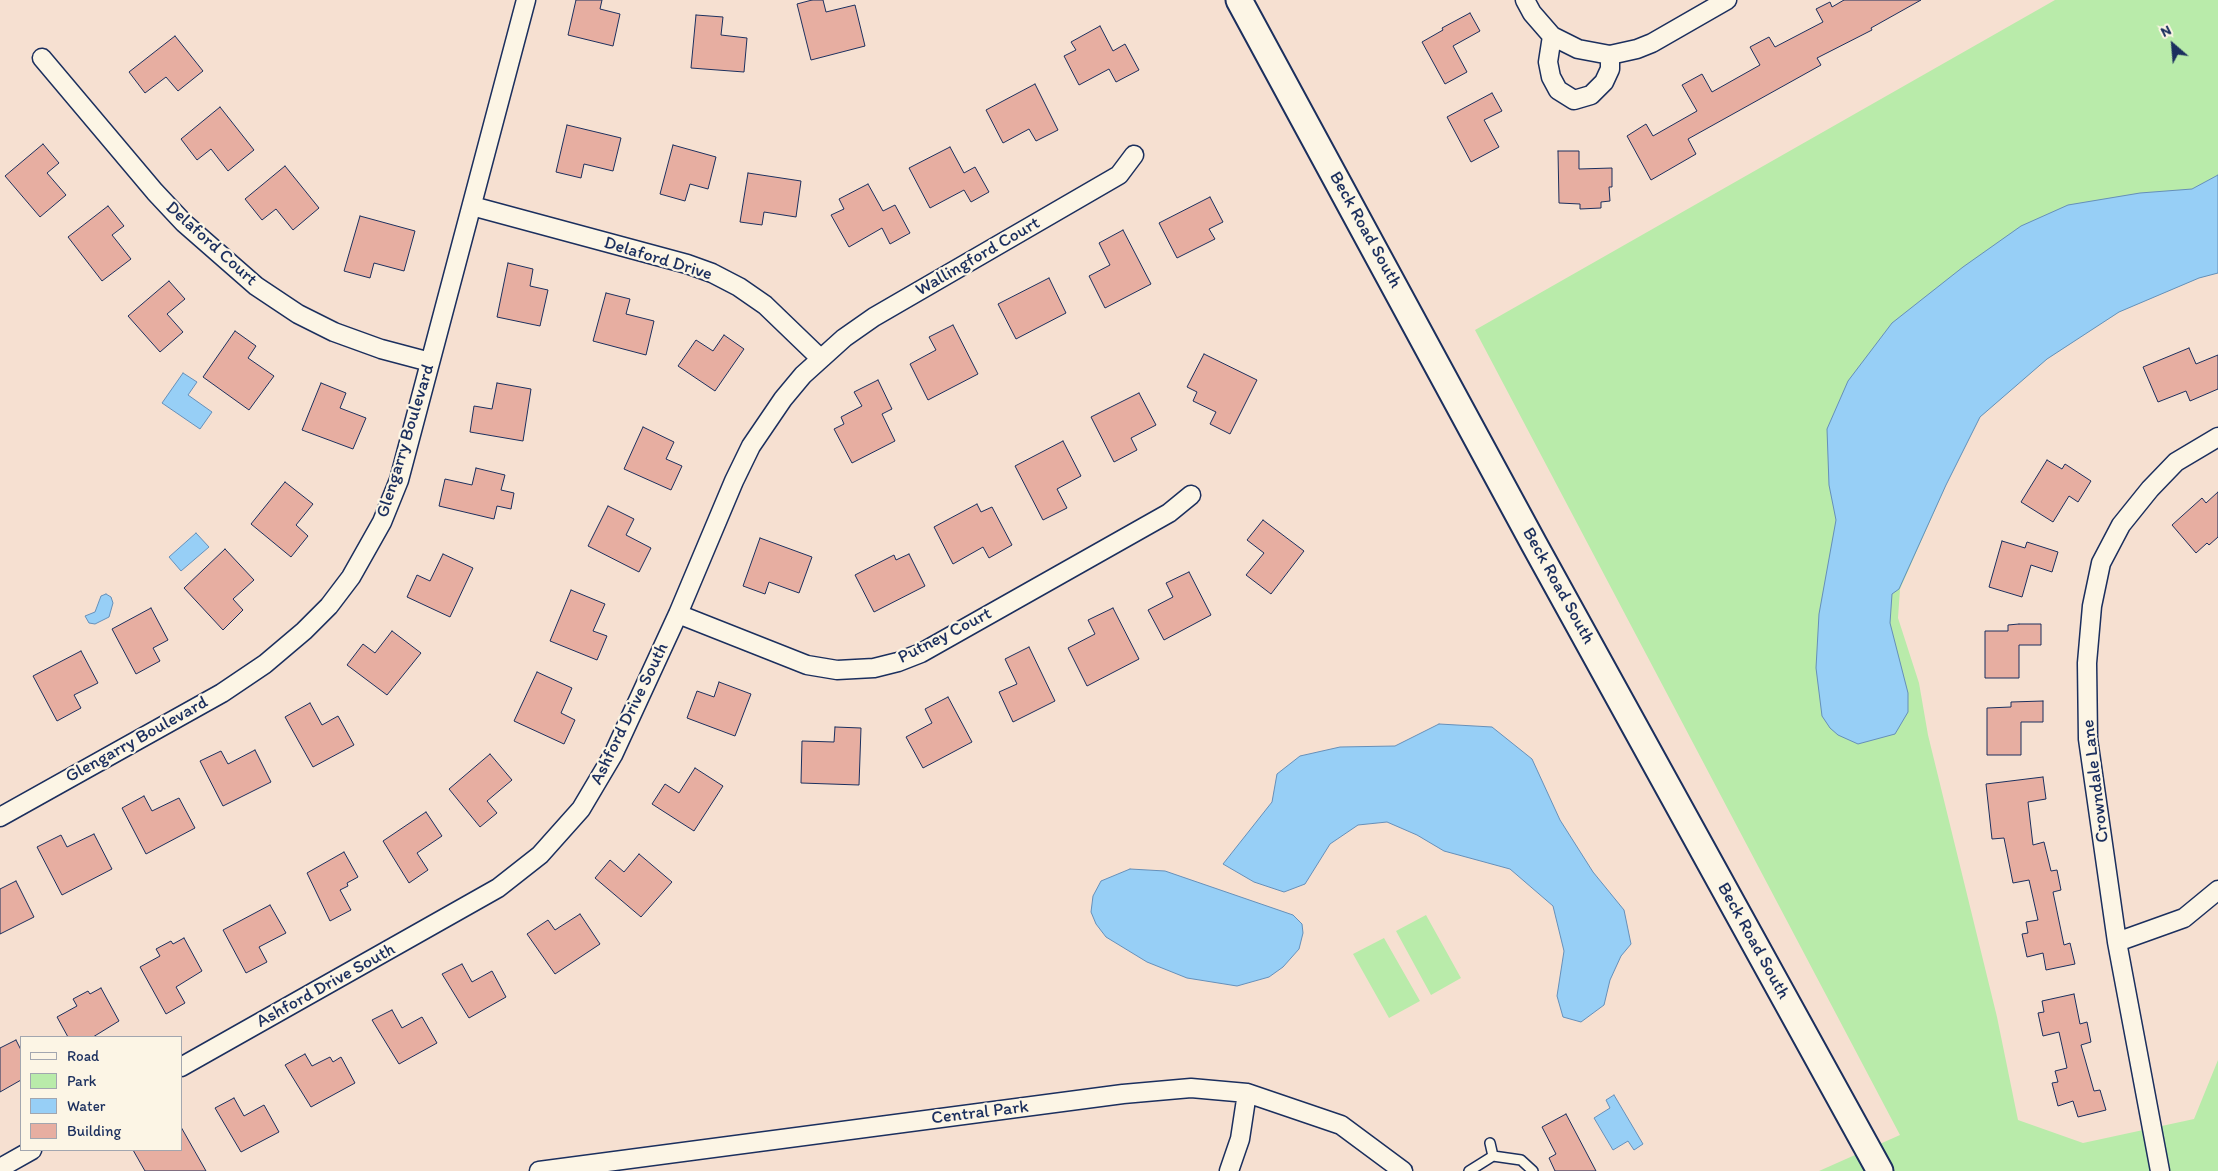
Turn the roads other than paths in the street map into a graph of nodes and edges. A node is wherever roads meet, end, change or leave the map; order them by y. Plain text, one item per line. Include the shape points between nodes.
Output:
1 (526, 0) edge
2 (1239, 0) edge
3 (1525, 0) edge
4 (1727, 0) edge
5 (1552, 36) junction
6 (1610, 55) junction
7 (42, 58) dead end
8 (1134, 154) dead end
9 (472, 206) junction
10 (820, 358) junction
11 (430, 362) junction
12 (2218, 437) edge
13 (1191, 495) dead end
14 (678, 614) junction
15 (0, 817) edge
16 (2218, 890) edge
17 (2117, 942) junction
18 (182, 1065) edge
19 (1247, 1094) junction
20 (1490, 1143) dead end
21 (30, 1151) edge
22 (1493, 1156) junction
23 (0, 1168) edge
24 (539, 1171) edge
25 (1229, 1171) edge
26 (1402, 1171) edge
27 (1469, 1171) edge
28 (1534, 1171) edge
29 (1880, 1171) edge
30 (2160, 1171) edge

1 - 9 street, Glengarry Boulevard
2 - 29 main road, Beck Road South
3 - 5 street
4 - 6 street via 1652,43
5 - 6 street via 1578,50
5 - 6 street via 1548,62 1551,77 1558,90 1574,100 1591,95 1604,82 1610,69
7 - 11 street, Delaford Court via 184,223 256,286 298,314 334,332 381,350
8 - 10 street, Wallingford Court via 1119,175 874,317
9 - 10 street, Delaford Drive via 712,273 765,305
9 - 11 street, Glengarry Boulevard
10 - 14 street, Ashford Drive South via 783,398 751,446
11 - 15 street, Glengarry Boulevard via 399,480 382,522 356,570 328,606 265,664 222,693
12 - 17 street, Crowndale Lane via 2176,462 2121,525 2101,563 2092,606 2087,663 2088,739
13 - 14 street, Putney Court via 1169,513 921,653 874,668 837,670 807,665
14 - 18 street, Ashford Drive South via 632,719 601,776 581,809 540,855 490,893
16 - 17 street via 2184,918
17 - 30 street, Crowndale Lane
19 - 24 street, Central Park via 1191,1088 1123,1094
19 - 25 street via 1240,1138
19 - 26 street, Central Park via 1341,1125
20 - 22 lane
21 - 23 street
22 - 27 lane
22 - 28 lane via 1521,1160

